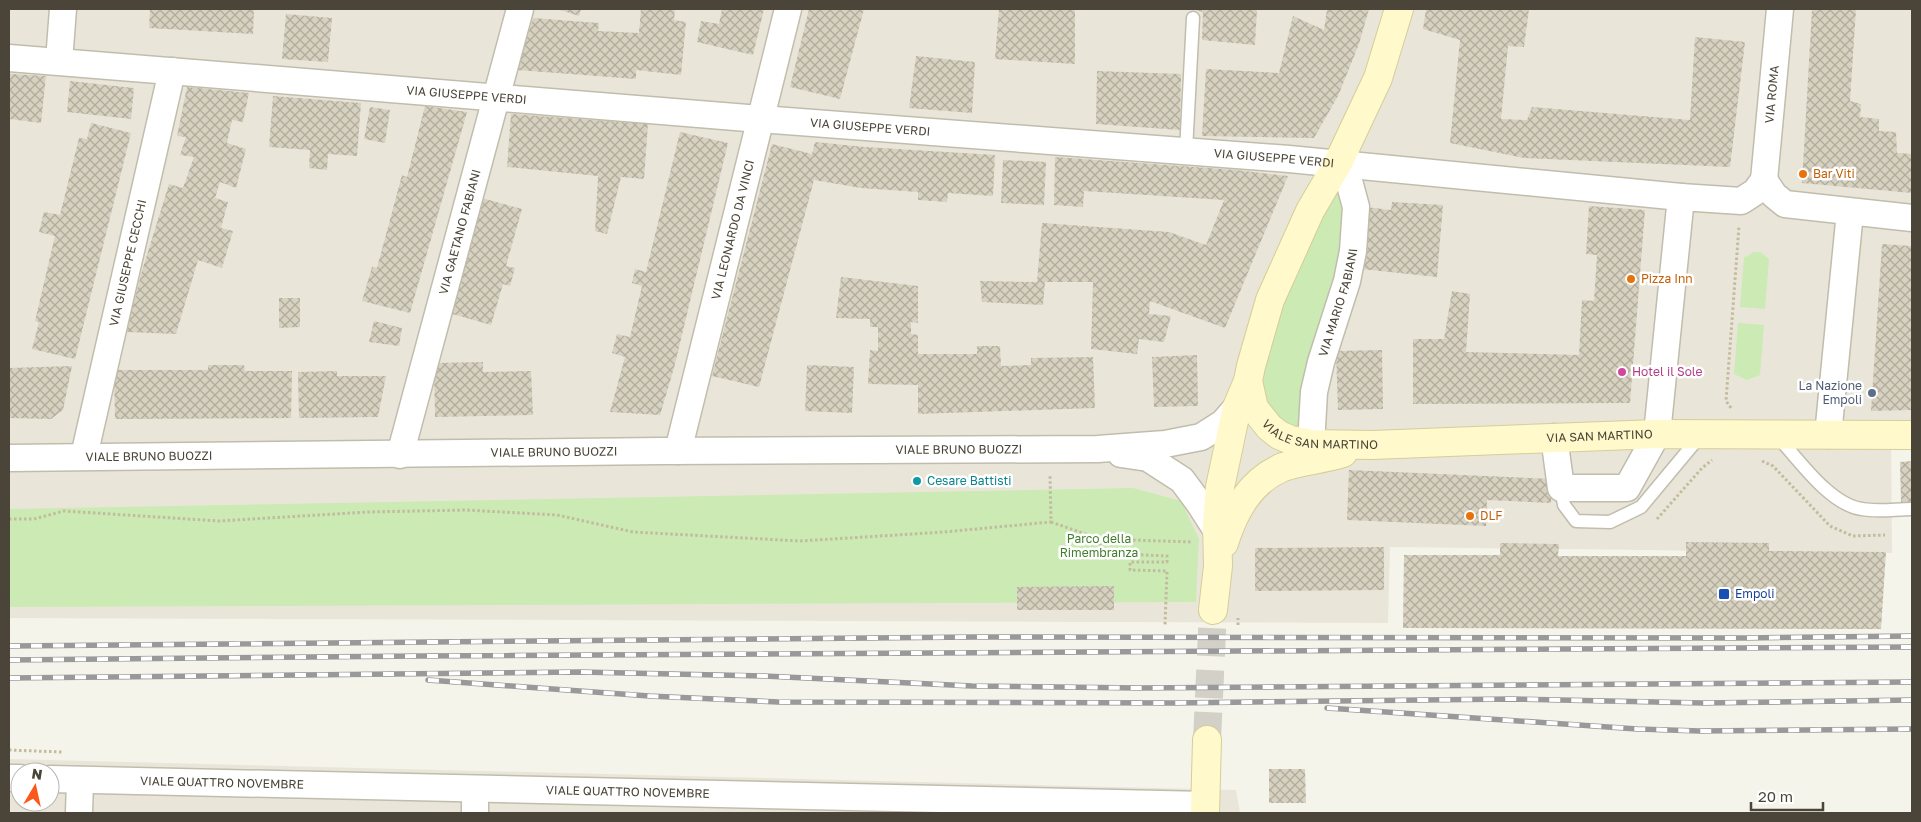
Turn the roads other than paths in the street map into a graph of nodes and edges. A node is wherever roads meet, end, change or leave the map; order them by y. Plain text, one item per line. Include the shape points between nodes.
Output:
1 (63, 9) edge
2 (520, 9) edge
3 (788, 9) edge
4 (1399, 9) edge
5 (1780, 9) edge
6 (1193, 18) dead end
7 (9, 58) edge
8 (59, 61) junction
9 (172, 71) junction
10 (496, 97) junction
11 (760, 119) junction
12 (1186, 151) junction
13 (1338, 163) junction
14 (1764, 180) junction
15 (1681, 197) junction
16 (1850, 212) junction
17 (1912, 218) edge
18 (1249, 373) junction
19 (1236, 407) junction
20 (1657, 434) junction
21 (1701, 434) junction
22 (1776, 435) junction
23 (1828, 435) junction
24 (1912, 435) edge
25 (1554, 437) junction
26 (1311, 444) junction
27 (1372, 445) junction
28 (1098, 449) junction
29 (678, 451) junction
30 (400, 455) junction
31 (84, 456) junction
32 (9, 458) edge
33 (1561, 488) junction
34 (1912, 509) edge
35 (1205, 537) junction
36 (1218, 566) junction
37 (1213, 610) tunnel mouth
38 (1206, 740) tunnel mouth
39 (60, 779) edge
40 (80, 780) junction
41 (475, 802) edge
42 (732, 804) edge
43 (1205, 809) edge
44 (79, 813) edge

1 - 8 street
2 - 10 street, VIA GAETANO FABIANI
3 - 11 street, VIA LEONARDO DA VINCI
4 - 13 main road via 1378,78
5 - 14 street, VIA ROMA
6 - 12 lane
7 - 8 street, VIA GIUSEPPE VERDI
8 - 9 street, VIA GIUSEPPE VERDI
9 - 10 street, VIA GIUSEPPE VERDI
9 - 31 street, VIA GIUSEPPE CECCHI
10 - 11 street, VIA GIUSEPPE VERDI
10 - 30 street, VIA GAETANO FABIANI
11 - 12 street, VIA GIUSEPPE VERDI
11 - 29 street, VIA LEONARDO DA VINCI
12 - 13 street, VIA GIUSEPPE VERDI
13 - 15 street, VIA GIUSEPPE VERDI
13 - 18 main road via 1310,211 1270,300
13 - 26 street, VIA MARIO FABIANI via 1349,181 1356,207 1353,251 1348,281 1314,392
14 - 15 street, VIA GIUSEPPE VERDI via 1755,192 1741,201
14 - 16 street via 1785,204
15 - 20 street
16 - 17 street
16 - 23 street
18 - 19 main road
18 - 26 main road, VIALE SAN MARTINO via 1254,408 1269,427 1278,435
19 - 28 street, VIALE BRUNO BUOZZI via 1223,423 1201,437 1165,444
19 - 35 main road via 1220,487
20 - 21 main road, VIA SAN MARTINO
20 - 25 main road, VIA SAN MARTINO
20 - 33 street via 1627,488
21 - 22 main road, VIA SAN MARTINO
21 - 33 lane via 1641,507 1610,522 1576,521 1564,505
22 - 23 main road, VIA SAN MARTINO
22 - 34 lane via 1841,502 1861,510
23 - 24 main road, VIA SAN MARTINO
25 - 27 main road, VIA SAN MARTINO
25 - 33 street
26 - 27 main road, VIALE SAN MARTINO
27 - 36 main road, VIALE SAN MARTINO via 1283,467 1262,480 1245,496 1230,521
28 - 29 street, VIALE BRUNO BUOZZI
28 - 35 street, VIALE BRUNO BUOZZI via 1148,458 1182,480 1199,503
29 - 30 street, VIALE BRUNO BUOZZI
30 - 31 street, VIALE BRUNO BUOZZI
31 - 32 street, VIALE BRUNO BUOZZI
35 - 36 main road
36 - 37 main road
38 - 43 main road
39 - 40 street, VIALE QUATTRO NOVEMBRE
40 - 41 street, VIALE QUATTRO NOVEMBRE
40 - 44 street
41 - 42 street, VIALE QUATTRO NOVEMBRE
42 - 43 street, VIALE QUATTRO NOVEMBRE

